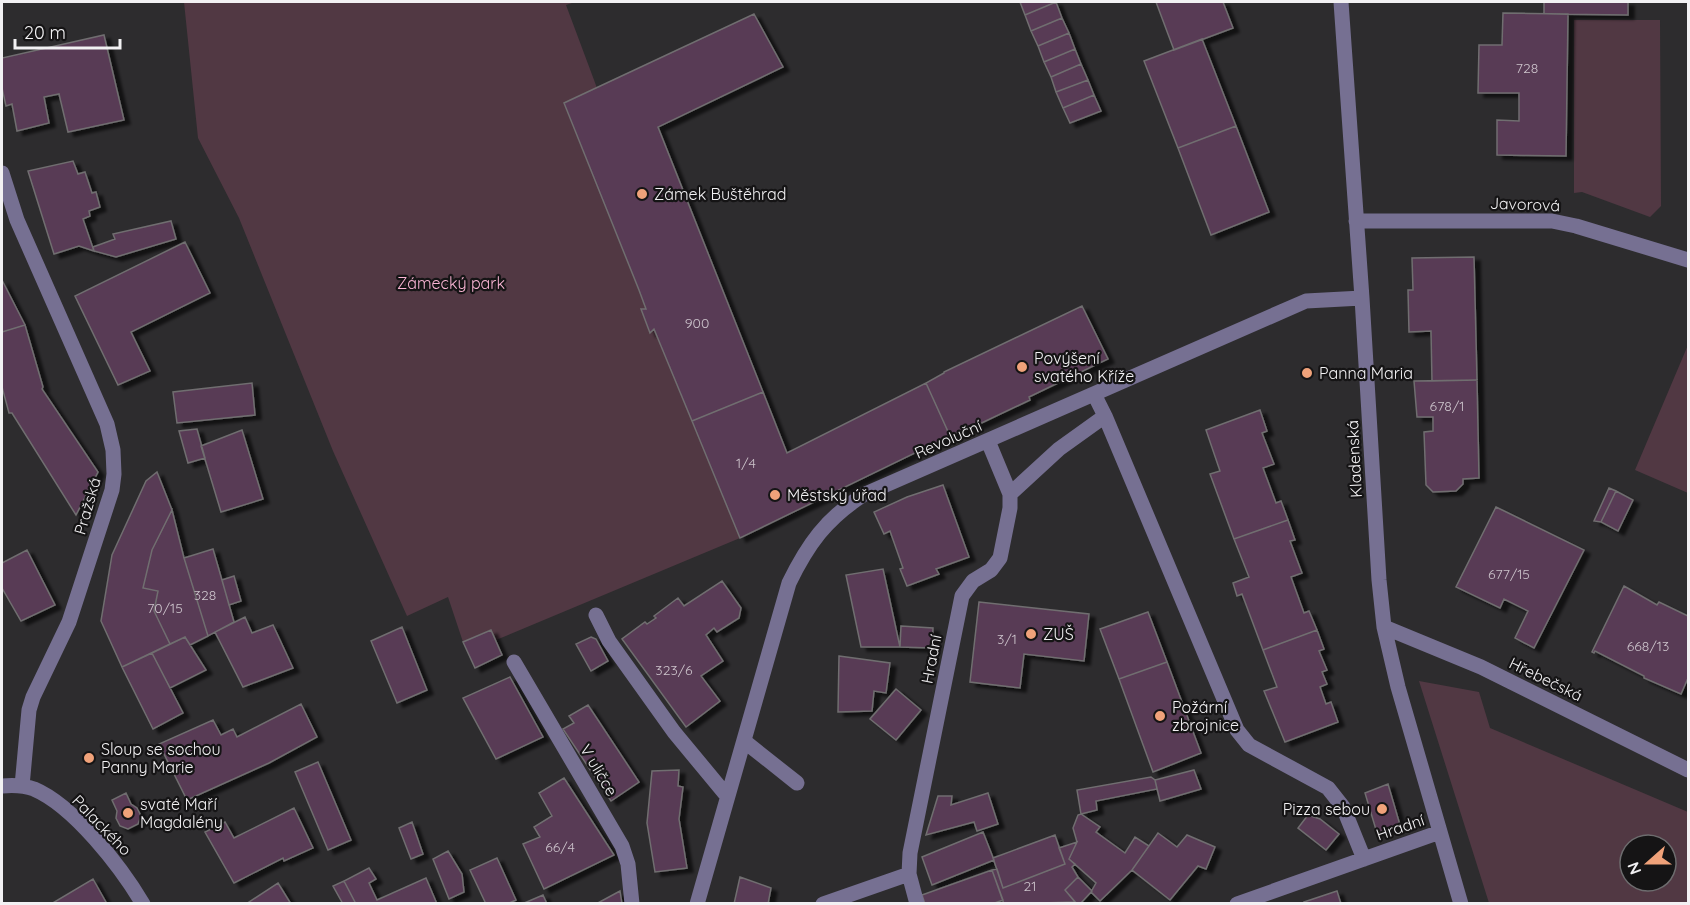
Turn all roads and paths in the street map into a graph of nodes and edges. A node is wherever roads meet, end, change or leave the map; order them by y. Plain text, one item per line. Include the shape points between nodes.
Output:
1 (1341, 2) edge
2 (2, 173) edge
3 (1356, 221) junction
4 (1689, 260) edge
5 (1362, 297) junction
6 (1094, 394) junction
7 (1105, 416) junction
8 (988, 441) junction
9 (1010, 494) junction
10 (596, 615) dead end
11 (1384, 627) junction
12 (514, 662) dead end
13 (744, 741) junction
14 (1689, 770) edge
15 (797, 783) dead end
16 (2, 786) edge
17 (22, 786) junction
18 (728, 796) junction
19 (1440, 832) junction
20 (1364, 859) junction
21 (909, 874) junction
22 (143, 903) edge
23 (632, 903) edge
24 (697, 903) edge
25 (823, 903) edge
26 (916, 903) edge
27 (1237, 903) edge
28 (1461, 903) edge

1 - 3 street, Kladenská
2 - 17 street, Pražská via 17,220 107,424 114,474 69,622 29,710
3 - 4 street, Javorová via 1552,221
3 - 5 street, Kladenská
5 - 6 street, Revoluční via 1306,301
5 - 11 street, Kladenská
6 - 7 street
6 - 8 street, Revoluční
7 - 9 street via 1059,449
7 - 20 street via 1237,730 1249,745 1328,788 1343,807
8 - 9 street, Hradní
8 - 13 street, Revoluční via 863,495 821,529 789,583
9 - 21 street, Hradní via 1000,558 962,596
10 - 18 street via 609,641 674,732
11 - 14 street, Hřebečská via 1481,667
11 - 19 street, Kladenská
12 - 23 street, V uličce via 622,846
13 - 15 street
13 - 18 street, Revoluční
16 - 17 street
17 - 22 street, Palackého via 50,798 85,829
18 - 24 street, Revoluční
19 - 20 street, Hradní
19 - 28 street, Kladenská
20 - 27 street, Hradní
21 - 25 street
21 - 26 street, Hradní

